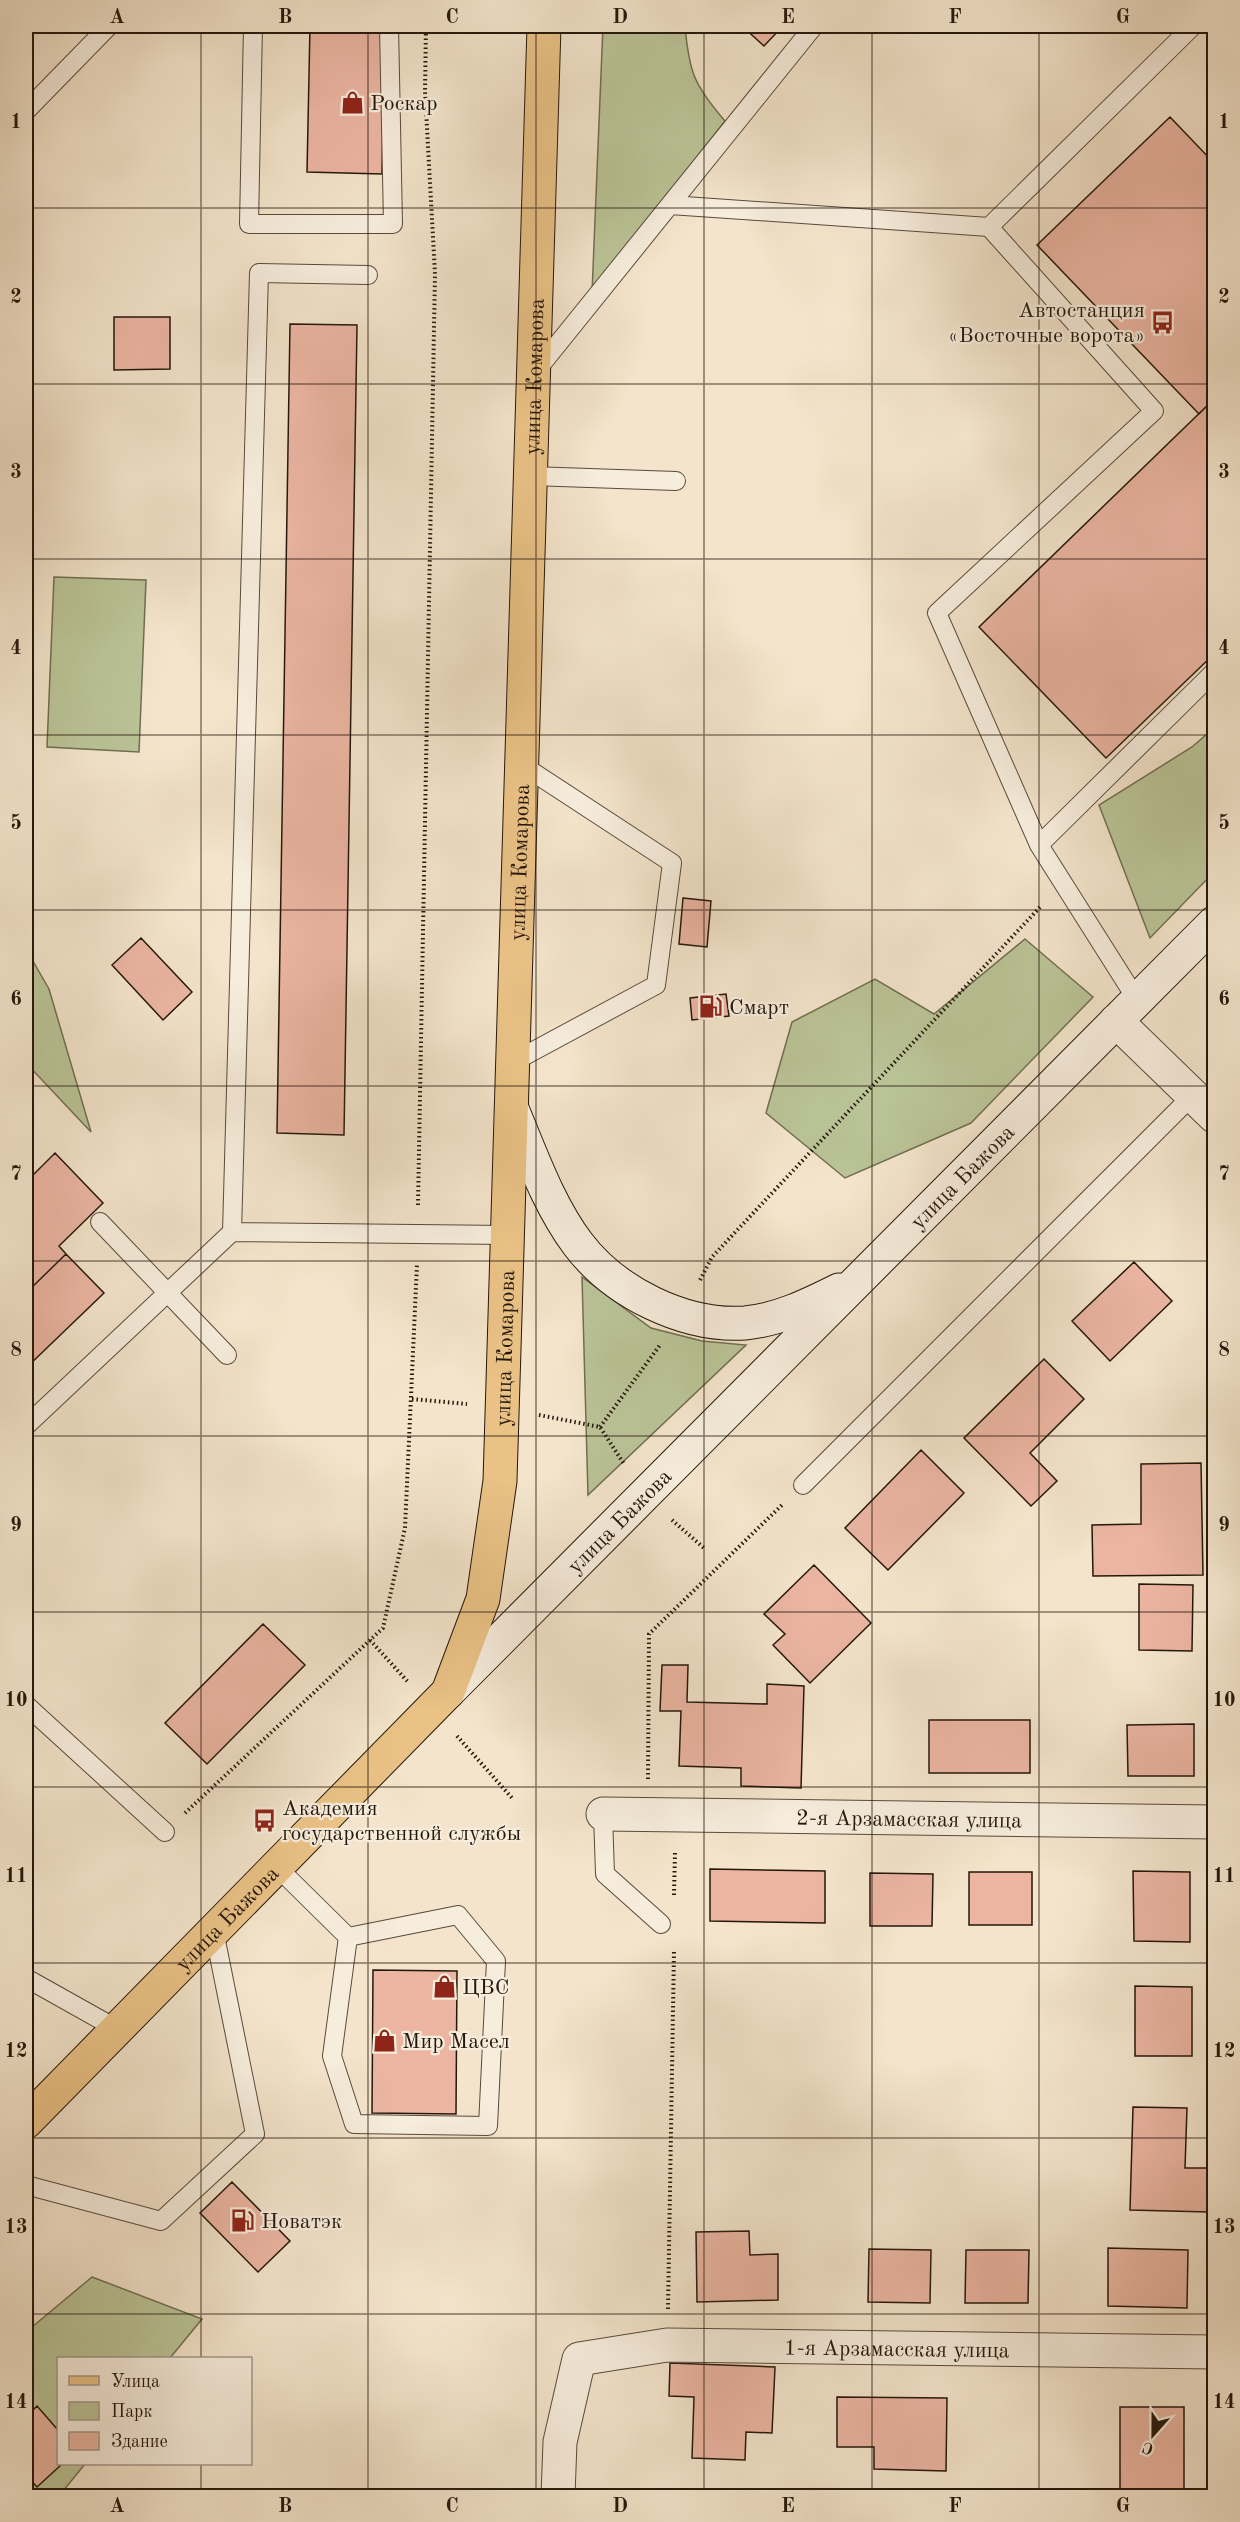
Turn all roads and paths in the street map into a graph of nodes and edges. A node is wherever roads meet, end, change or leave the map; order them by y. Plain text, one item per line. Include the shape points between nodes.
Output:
1 (109, 26) edge
2 (253, 26) edge
3 (389, 26) edge
4 (426, 26) edge
5 (544, 26) edge
6 (814, 26) edge
7 (1193, 26) edge
8 (26, 111) edge
9 (670, 205) junction
10 (989, 227) junction
11 (368, 275) dead end
12 (533, 375) junction
13 (531, 476) junction
14 (676, 481) dead end
15 (1215, 672) edge
16 (522, 765) junction
17 (1039, 845) junction
18 (1063, 883) junction
19 (1215, 923) edge
20 (1127, 1010) junction
21 (513, 1062) junction
22 (1204, 1105) edge
23 (512, 1109) junction
24 (100, 1222) dead end
25 (232, 1232) junction
26 (417, 1234) junction
27 (508, 1235) junction
28 (859, 1280) junction
29 (168, 1292) junction
30 (683, 1313) junction
31 (227, 1355) dead end
32 (412, 1399) junction
33 (502, 1407) junction
34 (26, 1426) edge
35 (600, 1427) junction
36 (803, 1485) joint
37 (645, 1496) junction
38 (705, 1549) dead end
39 (448, 1692) junction
40 (26, 1705) edge
41 (603, 1814) joint
42 (676, 1815) junction
43 (1215, 1821) edge
44 (165, 1832) joint
45 (277, 1867) junction
46 (674, 1897) dead end
47 (661, 1924) dead end
48 (214, 1931) junction
49 (348, 1937) junction
50 (674, 1944) dead end
51 (26, 1978) edge
52 (117, 2029) junction
53 (26, 2122) edge
54 (26, 2185) edge
55 (668, 2344) junction
56 (1215, 2352) edge
57 (558, 2496) edge

1 - 8 lane
2 - 3 lane via 249,224 393,224
4 - 26 path via 425,91 435,274
5 - 12 main road, улица Комарова
6 - 9 lane
7 - 10 lane
9 - 10 lane
9 - 12 lane
10 - 17 lane via 1154,411 937,613
11 - 25 lane via 259,273
12 - 13 main road, улица Комарова
13 - 14 lane
13 - 16 main road, улица Комарова
15 - 17 lane
16 - 21 main road, улица Комарова
16 - 21 lane via 672,863 656,985
17 - 18 lane
18 - 20 lane
18 - 30 path via 712,1257
19 - 20 main road, улица Бажова
20 - 22 main road
20 - 28 main road, улица Бажова
21 - 23 main road, улица Комарова
22 - 36 lane
23 - 27 main road, улица Комарова
23 - 30 main road via 546,1189 578,1244 623,1285 651,1303
24 - 29 lane
25 - 26 lane
25 - 29 lane
26 - 27 lane
26 - 32 path
27 - 33 main road, улица Комарова
28 - 30 main road via 777,1317 745,1323
28 - 37 main road, улица Бажова
29 - 31 lane
29 - 34 lane
30 - 35 path
32 - 33 path
32 - 44 path via 405,1528 382,1628
33 - 35 path
33 - 39 main road, улица Комарова via 500,1481 483,1599
35 - 37 path
36 - 42 path via 649,1634 647,1777
37 - 38 path
37 - 39 main road, улица Бажова
39 - 45 main road, улица Бажова
40 - 44 lane
41 - 42 main road, 2-я Арзамасская улица
41 - 47 lane via 605,1874
42 - 43 main road, 2-я Арзамасская улица
42 - 46 path
45 - 48 main road, улица Бажова
45 - 49 lane
48 - 52 main road, улица Бажова
48 - 54 lane via 255,2134 161,2221
49 - 49 lane via 458,1915 496,1961 488,2126 354,2124 332,2056
50 - 55 path
51 - 52 lane
52 - 53 main road, улица Бажова
55 - 56 main road, 1-я Арзамасская улица
55 - 57 main road, 1-я Арзамасская улица via 579,2359 560,2442

